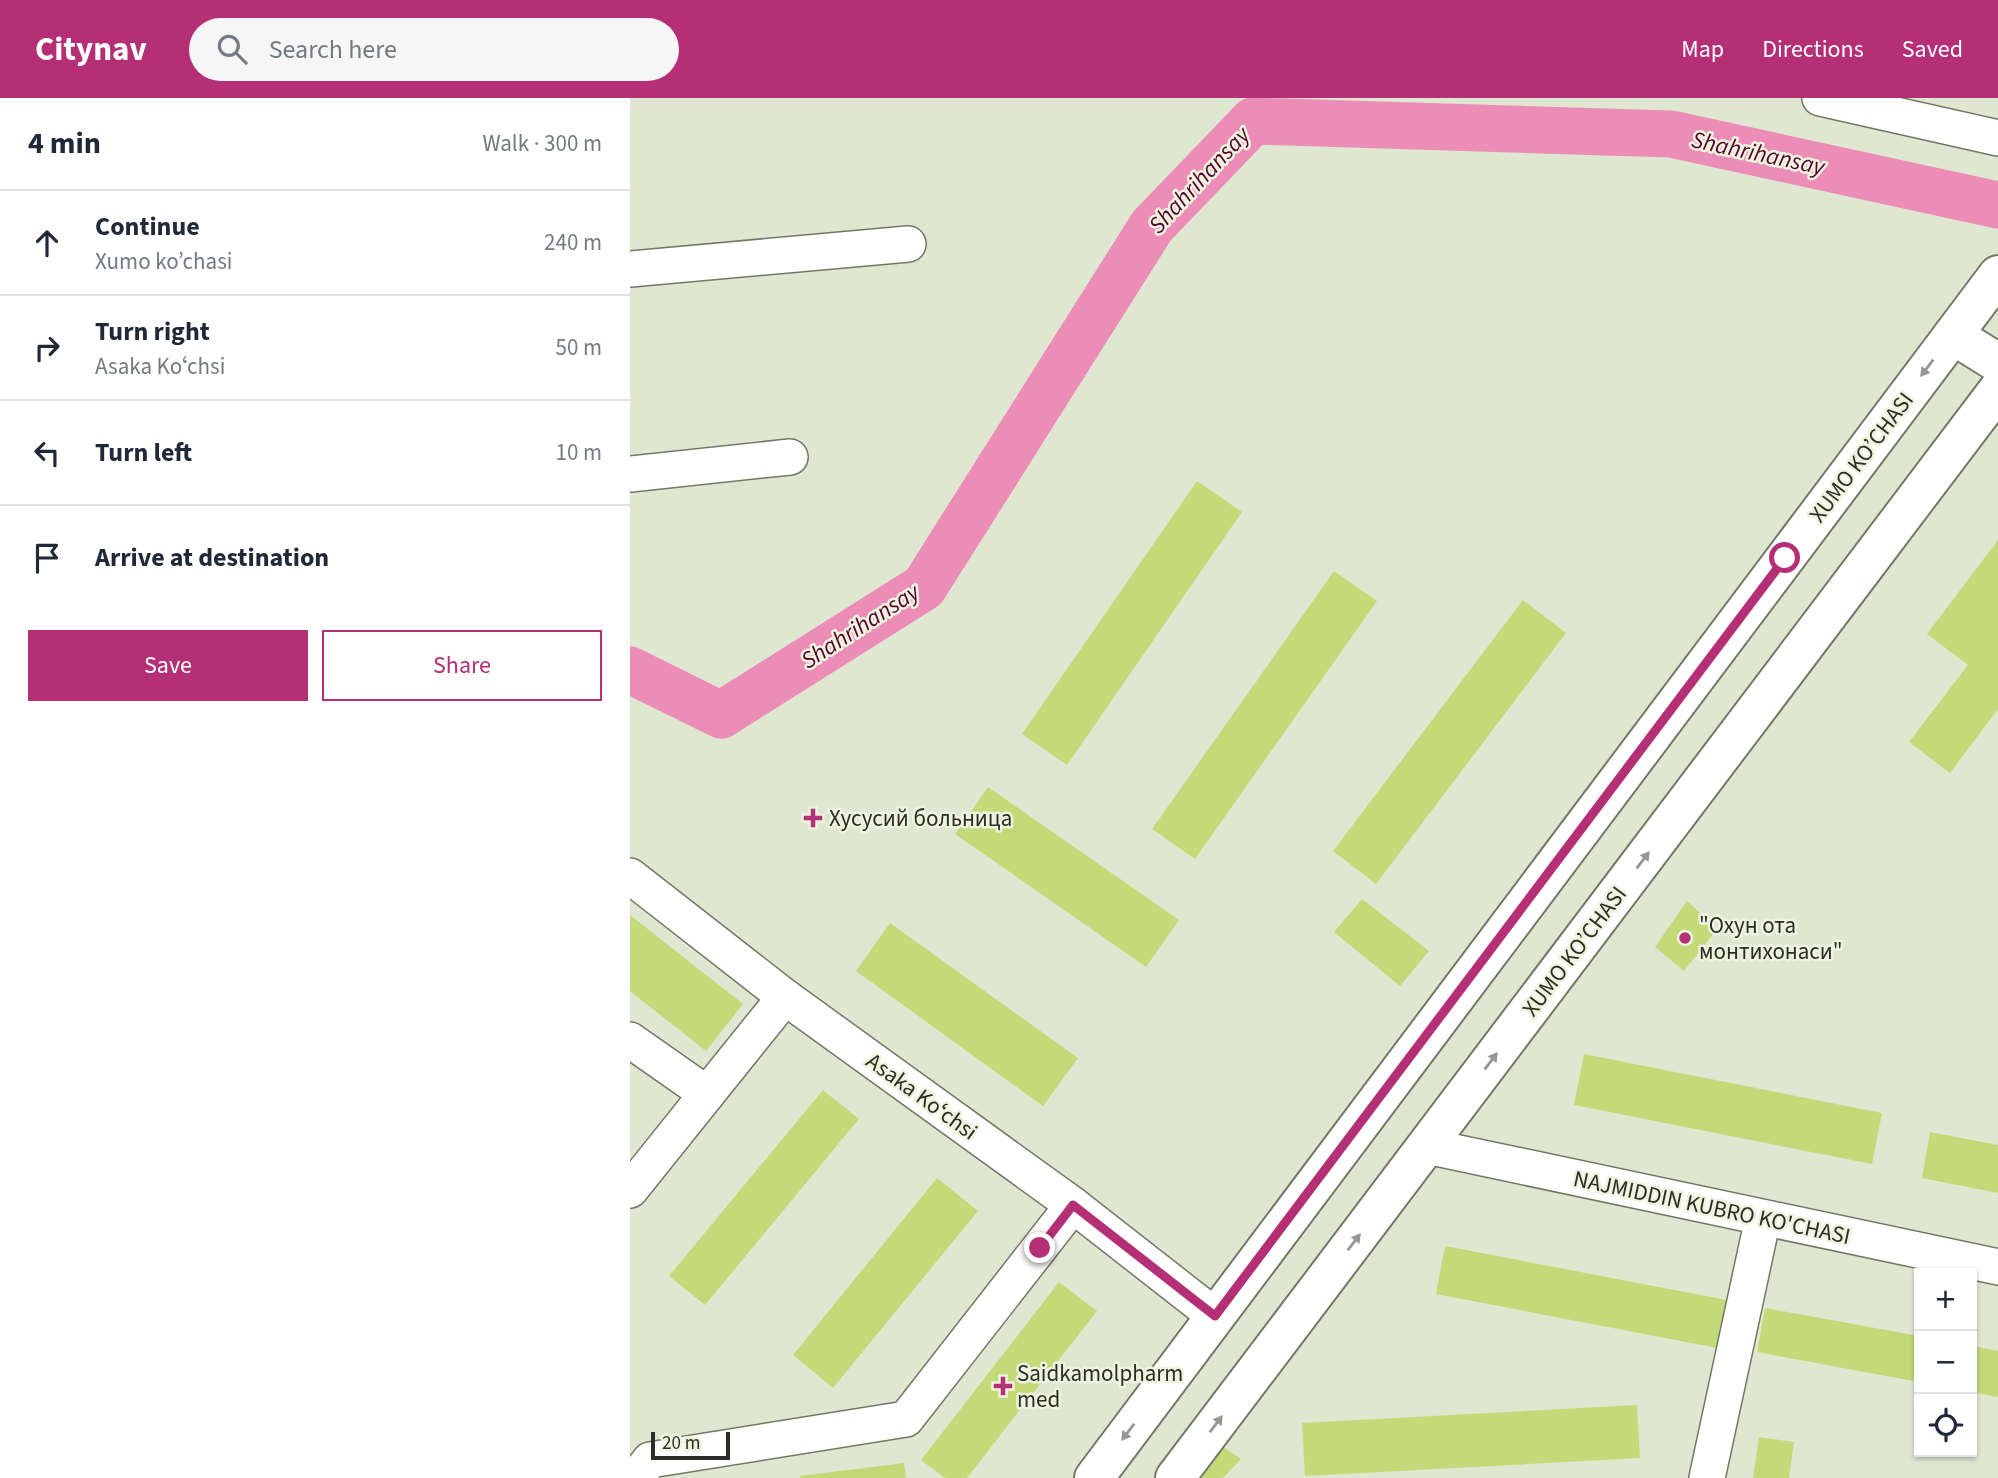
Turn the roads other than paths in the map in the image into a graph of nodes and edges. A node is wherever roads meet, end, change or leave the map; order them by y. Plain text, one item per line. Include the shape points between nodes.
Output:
1 (1820, 98) edge
2 (1998, 138) edge
3 (908, 244) dead end
4 (630, 269) edge
5 (1991, 284) edge
6 (1953, 335) junction
7 (1998, 363) edge
8 (1998, 390) edge
9 (790, 457) dead end
10 (630, 474) edge
11 (630, 876) edge
12 (785, 997) junction
13 (630, 1040) edge
14 (707, 1094) junction
15 (1426, 1146) junction
16 (630, 1191) edge
17 (1073, 1205) junction
18 (1763, 1218) junction
19 (1998, 1267) edge
20 (1215, 1316) junction
21 (636, 1478) edge
22 (1094, 1478) edge
23 (1175, 1478) edge
24 (1707, 1478) edge

1 - 2 street
3 - 4 street
5 - 6 main road, XUMO KO’CHASI
6 - 7 main road
6 -> 20 main road, XUMO KO’CHASI
15 -> 8 main road, XUMO KO’CHASI
9 - 10 street
11 - 12 street, Asaka Koʻchsi
12 - 14 street
12 - 17 street, Asaka Koʻchsi
13 - 14 street
14 - 16 street
15 - 18 street, NAJMIDDIN KUBRO KO'CHASI
23 -> 15 main road, XUMO KO’CHASI
17 - 20 street, Asaka Koʻchsi
17 - 21 street via 906,1419 650,1460
18 - 19 street, NAJMIDDIN KUBRO KO'CHASI
18 - 24 street
20 -> 22 main road, XUMO KO’CHASI

